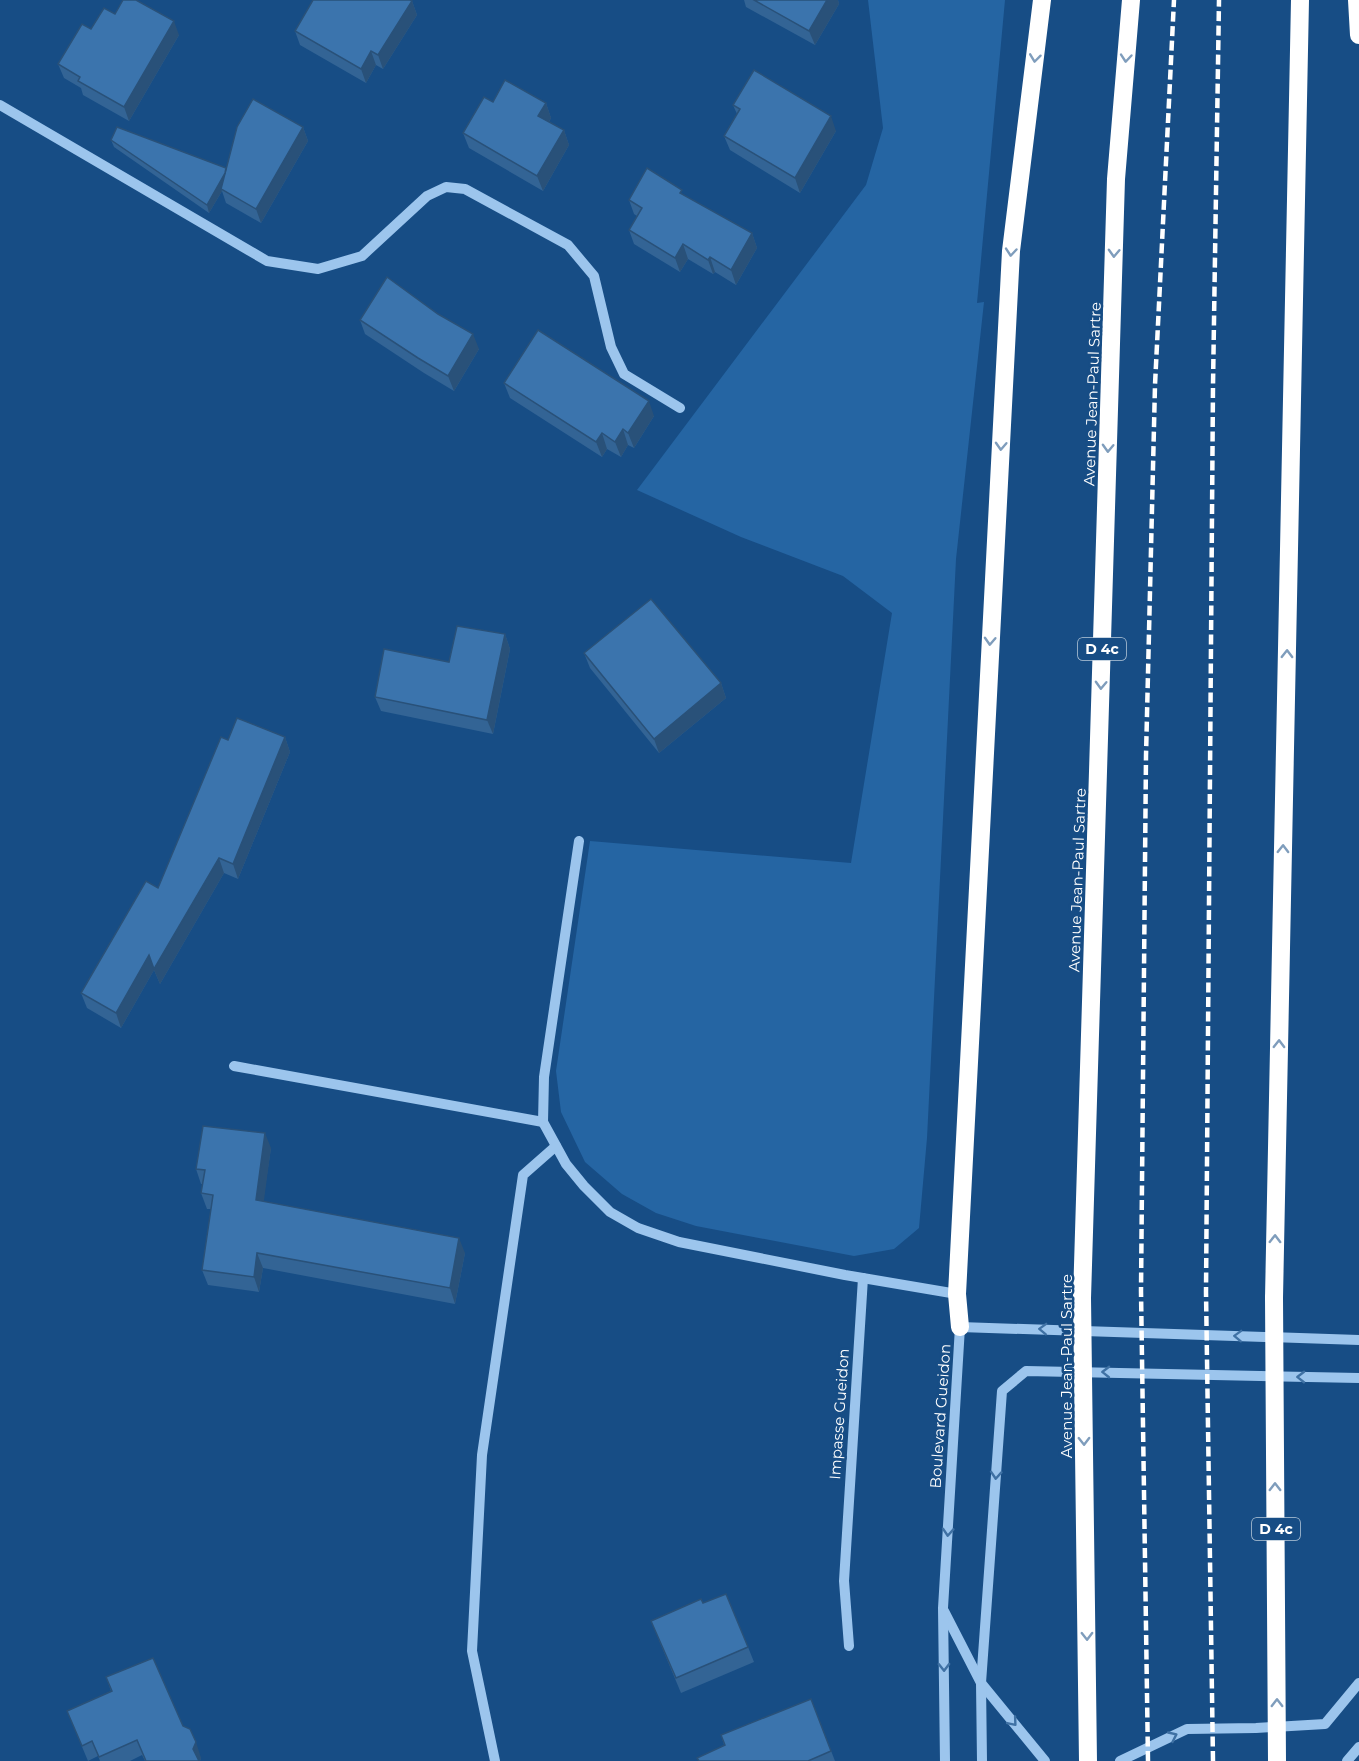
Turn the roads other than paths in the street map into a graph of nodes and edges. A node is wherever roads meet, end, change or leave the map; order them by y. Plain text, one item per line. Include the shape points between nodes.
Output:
1 (1042, 0) edge
2 (1131, 0) edge
3 (1300, 0) edge
4 (1357, 0) edge
5 (1359, 35) edge
6 (0, 105) edge
7 (680, 408) dead end
8 (579, 841) dead end
9 (234, 1066) dead end
10 (543, 1122) junction
11 (556, 1146) junction
12 (863, 1278) junction
13 (957, 1294) junction
14 (960, 1327) junction
15 (1359, 1340) edge
16 (1359, 1378) edge
17 (943, 1608) junction
18 (849, 1646) dead end
19 (981, 1683) junction
20 (1359, 1683) edge
21 (1359, 1747) edge
22 (495, 1761) edge
23 (945, 1761) edge
24 (982, 1761) edge
25 (1045, 1761) edge
26 (1088, 1761) edge
27 (1120, 1761) edge
28 (1277, 1761) edge
29 (1347, 1761) edge

1 -> 13 highway via 1011,251
2 -> 26 highway, Avenue Jean-Paul Sartre / D 4c, bridge via 1116,179 1082,1298
28 -> 3 highway, D 4c, bridge via 1274,1298
4 - 5 highway
6 - 7 street via 267,261 318,269 362,256 428,196 446,187 465,189 568,245 594,276 611,347 624,374
8 - 10 street via 544,1077
9 - 10 street
10 - 11 street
11 - 12 street via 584,1186 610,1212 638,1228 679,1242
11 - 22 street via 523,1175 482,1455 472,1651
12 - 13 street
12 - 18 street, Impasse Gueidon via 844,1581
13 - 14 highway
15 -> 14 street, Boulevard Gueidon
14 -> 17 street, Boulevard Gueidon
16 -> 19 street via 1026,1371 1002,1391
17 - 19 street
17 -> 23 street, Boulevard Gueidon
19 - 24 street
19 -> 25 street
27 -> 20 street via 1187,1729 1325,1724
21 - 29 street

